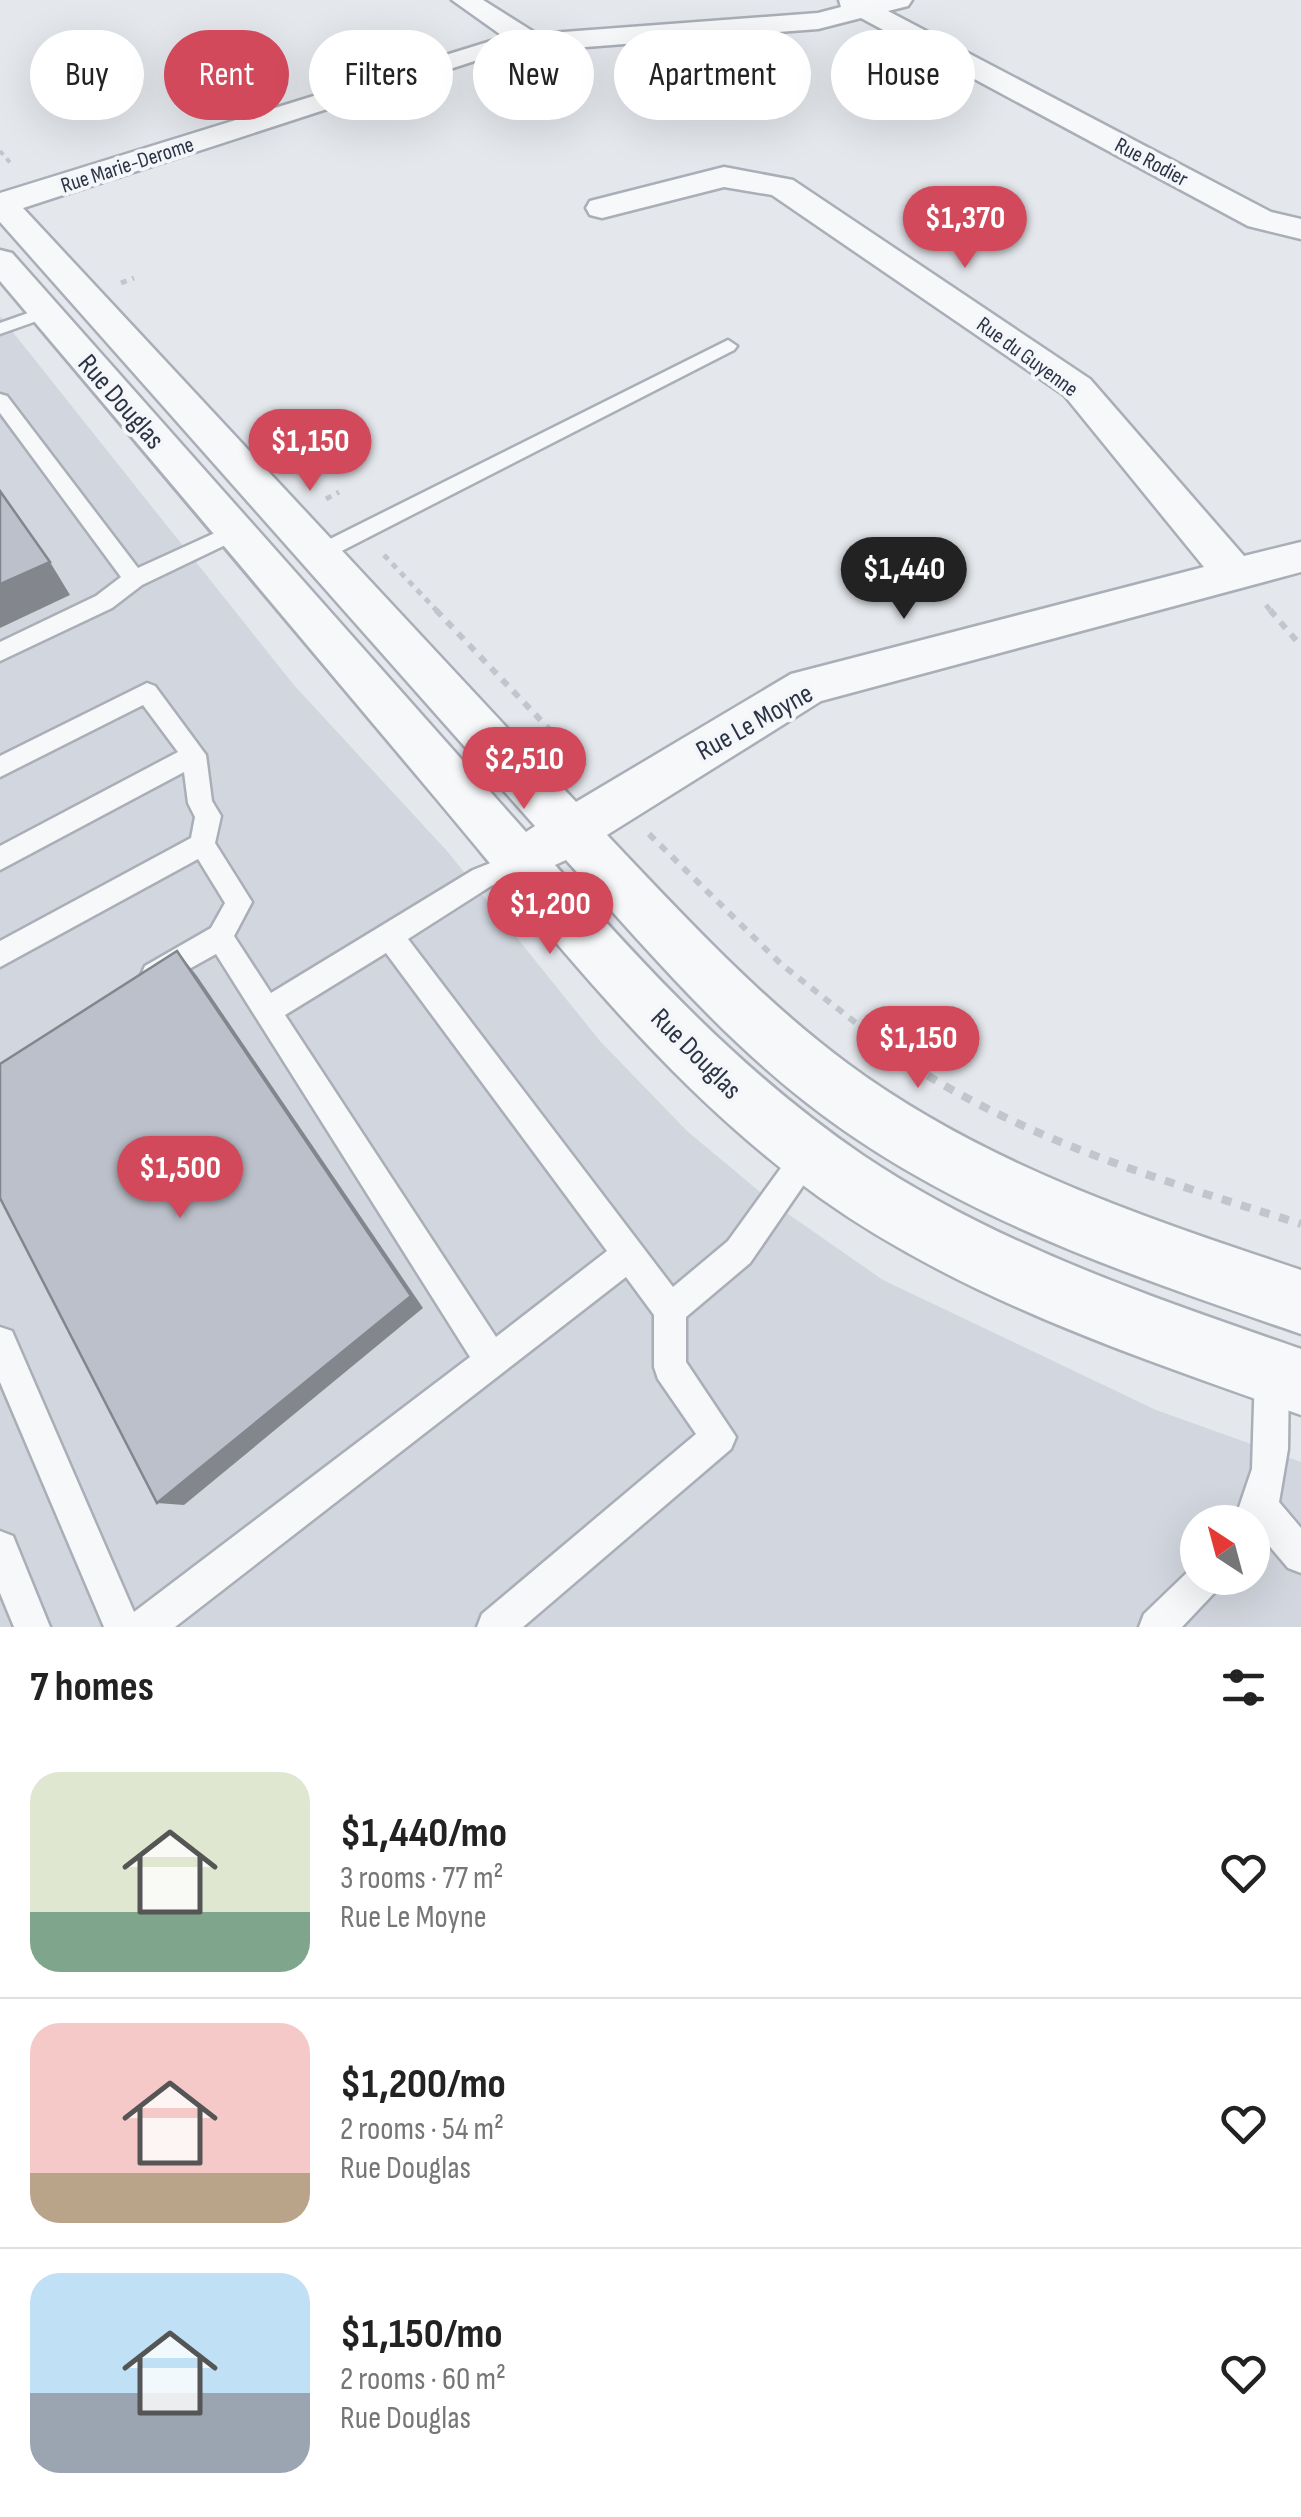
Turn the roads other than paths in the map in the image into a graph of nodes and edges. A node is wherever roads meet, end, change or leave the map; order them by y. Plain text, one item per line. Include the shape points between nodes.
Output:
1 (465, 0) edge
2 (814, 0) edge
3 (898, 0) edge
4 (858, 5) edge
5 (510, 30) edge
6 (554, 30) edge
7 (594, 31) edge
8 (473, 52) edge
9 (3, 193) edge
10 (602, 208) dead end
11 (1301, 229) edge
12 (0, 260) edge
13 (22, 321) edge
14 (728, 346) dead end
15 (0, 400) edge
16 (236, 532) junction
17 (316, 555) junction
18 (1301, 557) edge
19 (134, 579) junction
20 (1248, 586) junction
21 (0, 652) edge
22 (194, 756) junction
23 (0, 767) edge
24 (570, 831) junction
25 (202, 844) junction
26 (0, 860) edge
27 (521, 862) junction
28 (390, 936) junction
29 (220, 937) junction
30 (0, 955) edge
31 (135, 987) edge
32 (267, 1011) junction
33 (810, 1154) junction
34 (629, 1254) junction
35 (1301, 1302) edge
36 (670, 1310) junction
37 (0, 1344) edge
38 (492, 1362) junction
39 (1287, 1376) edge
40 (1258, 1505) edge
41 (1270, 1527) edge
42 (0, 1548) edge
43 (1301, 1555) edge
44 (1187, 1595) edge
45 (32, 1627) edge
46 (122, 1627) edge
47 (144, 1627) edge
48 (495, 1627) edge
49 (1157, 1627) edge

1 - 5 street
2 - 6 street, Rue Marie-Derome
3 - 4 street, Rue Marie-Derome
4 - 7 street, Rue Marie-Derome via 818,21
4 - 11 street, Rue Rodier via 1260,219
8 - 9 street, Rue Marie-Derome
9 - 17 street, Rue Douglas
10 - 20 street, Rue du Guyenne via 724,177 782,187 1077,387
12 - 13 street, Rue Douglas
13 - 16 street, Rue Douglas
14 - 17 lane
15 - 19 lane
16 - 19 lane
16 - 27 street, Rue Douglas
17 - 24 street, Rue Douglas
18 - 20 street, Rue Le Moyne
19 - 21 lane via 104,602
20 - 24 street, Rue Le Moyne via 807,687
22 - 23 lane via 147,692
22 - 25 lane via 208,816
22 - 26 lane
24 - 27 street, Rue Le Moyne
24 - 35 street, Rue Douglas via 745,1015 868,1112 1049,1207
25 - 29 lane via 239,902
25 - 30 lane
27 - 28 lane via 482,878
27 - 33 street, Rue Douglas via 679,1040
28 - 32 lane
28 - 34 lane
29 - 31 lane
29 - 32 lane
32 - 38 lane
33 - 36 lane via 740,1252
33 - 39 street, Rue Douglas via 895,1211 1004,1269
34 - 36 lane
34 - 38 lane
36 - 48 lane via 670,1367 719,1437
37 - 46 lane
38 - 47 lane
39 - 40 lane
41 - 43 lane
42 - 45 lane
44 - 49 lane

